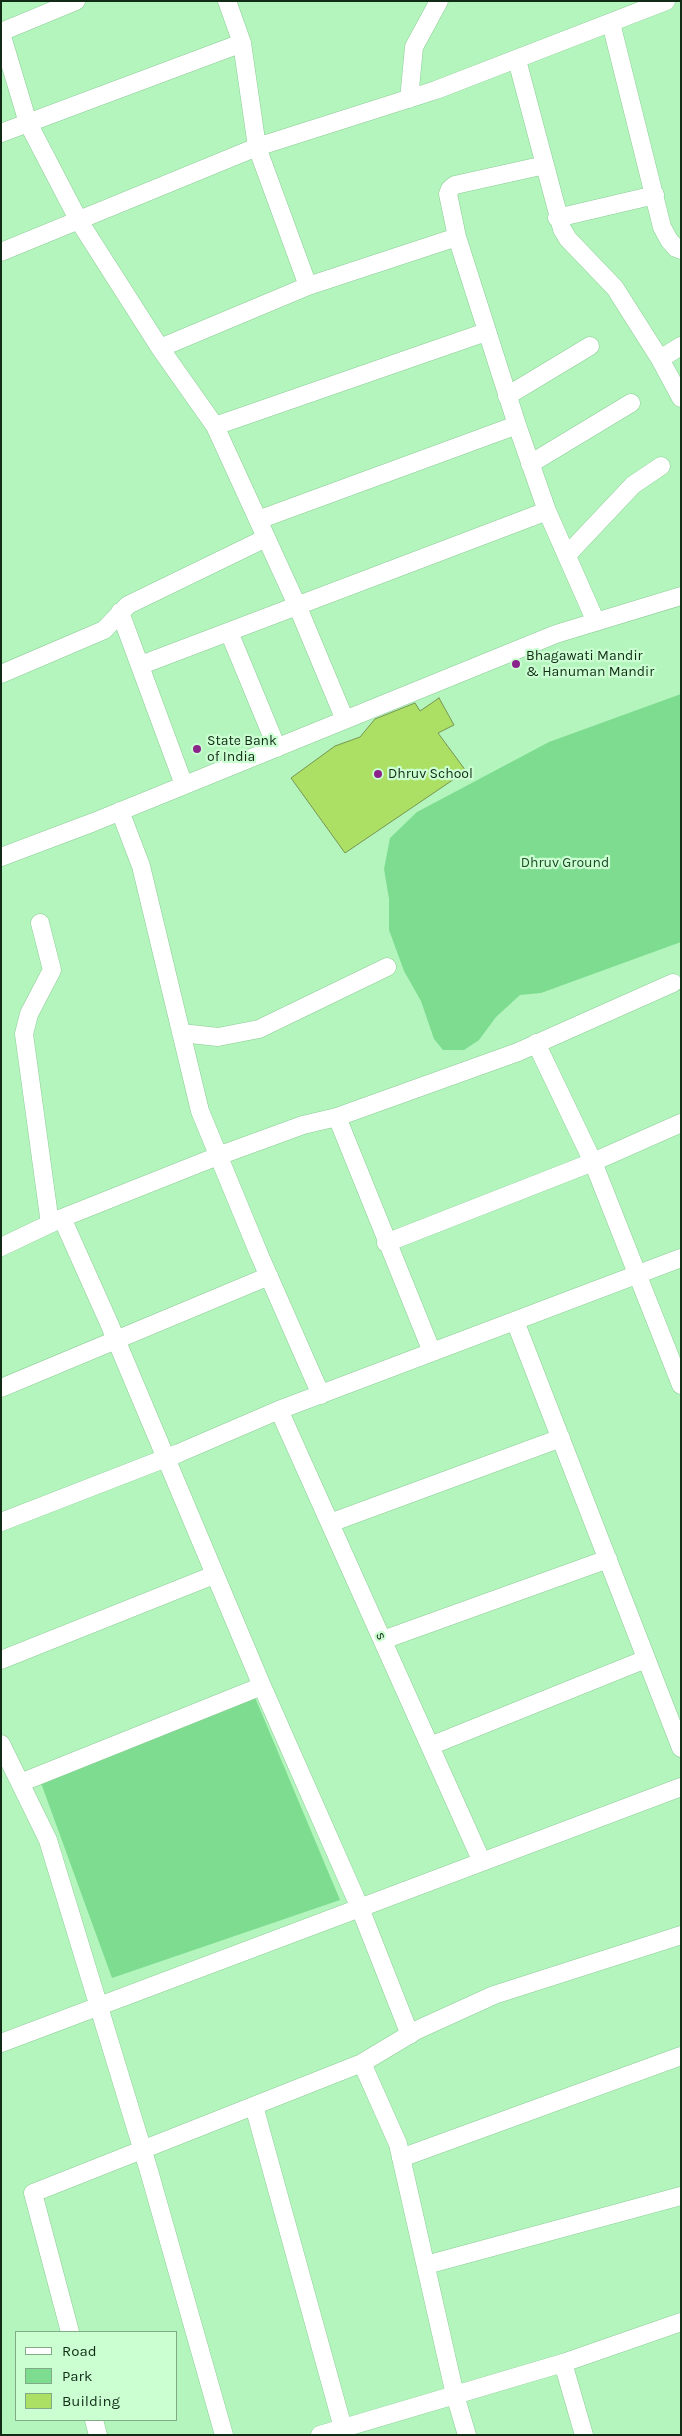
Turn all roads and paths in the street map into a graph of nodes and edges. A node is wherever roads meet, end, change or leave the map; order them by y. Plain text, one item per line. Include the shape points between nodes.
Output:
1 (76, 1) edge
2 (228, 1) edge
3 (439, 1) edge
4 (666, 1) edge
5 (611, 23) junction
6 (1, 32) edge
7 (242, 43) junction
8 (517, 60) junction
9 (409, 99) junction
10 (28, 123) junction
11 (1, 133) edge
12 (258, 147) junction
13 (545, 165) junction
14 (654, 195) junction
15 (557, 218) junction
16 (80, 221) junction
17 (457, 237) junction
18 (681, 250) edge
19 (1, 252) edge
20 (308, 286) junction
21 (486, 332) junction
22 (590, 346) dead end
23 (681, 346) edge
24 (160, 348) junction
25 (660, 359) junction
26 (507, 396) junction
27 (681, 398) edge
28 (630, 404) dead end
29 (215, 426) junction
30 (517, 426) junction
31 (530, 464) junction
32 (661, 466) dead end
33 (547, 511) junction
34 (258, 520) junction
35 (266, 538) junction
36 (567, 555) junction
37 (681, 596) edge
38 (297, 605) junction
39 (120, 612) junction
40 (596, 622) junction
41 (229, 632) junction
42 (141, 665) junction
43 (1, 674) edge
44 (345, 720) junction
45 (276, 748) junction
46 (184, 785) junction
47 (120, 811) junction
48 (1, 856) edge
49 (40, 923) dead end
50 (388, 967) dead end
51 (673, 983) dead end
52 (181, 1033) junction
53 (536, 1043) junction
54 (337, 1117) junction
55 (681, 1123) edge
56 (218, 1156) junction
57 (593, 1162) junction
58 (56, 1221) junction
59 (386, 1242) junction
60 (1, 1247) edge
61 (681, 1258) edge
62 (637, 1274) junction
63 (269, 1276) junction
64 (515, 1321) junction
65 (116, 1341) junction
66 (432, 1352) junction
67 (681, 1385) edge
68 (1, 1388) edge
69 (321, 1394) junction
70 (280, 1410) junction
71 (561, 1438) junction
72 (165, 1458) junction
73 (1, 1522) edge
74 (330, 1523) junction
75 (608, 1559) junction
76 (214, 1575) junction
77 (383, 1640) junction
78 (646, 1659) junction
79 (1, 1660) edge
80 (262, 1686) junction
81 (1, 1744) edge
82 (430, 1746) junction
83 (681, 1748) edge
84 (20, 1783) junction
85 (681, 1787) edge
86 (482, 1862) junction
87 (360, 1908) junction
88 (681, 1935) edge
89 (99, 2007) junction
90 (410, 2035) junction
91 (1, 2042) edge
92 (681, 2056) edge
93 (362, 2063) junction
94 (254, 2106) junction
95 (142, 2149) junction
96 (401, 2158) junction
97 (681, 2196) edge
98 (426, 2265) junction
99 (680, 2325) edge
100 (70, 2331) edge
101 (564, 2363) junction
102 (455, 2395) junction
103 (94, 2421) edge
104 (343, 2428) junction
105 (98, 2435) edge
106 (224, 2435) edge
107 (320, 2435) edge
108 (467, 2435) edge
109 (584, 2435) edge

1 - 6 street
2 - 7 street
3 - 9 street via 414,47
4 - 5 street
5 - 8 street
5 - 14 street
6 - 10 street
7 - 10 street
7 - 12 street
8 - 9 street
8 - 13 street
9 - 12 street
10 - 11 street
10 - 16 street
12 - 16 street
12 - 20 street
13 - 15 street
13 - 17 street via 455,185 450,189 448,194
14 - 15 street
14 - 18 street via 666,234
15 - 25 street via 568,239 615,288
16 - 19 street
16 - 24 street
17 - 20 street
17 - 21 street
20 - 24 street
21 - 26 street
21 - 29 street
22 - 26 street
23 - 25 street
24 - 29 street
25 - 27 street
26 - 30 street
28 - 31 street
29 - 34 street
30 - 31 street
30 - 34 street
31 - 33 street
32 - 36 street via 633,485
33 - 36 street
33 - 38 street
34 - 35 street
35 - 38 street
35 - 39 street via 128,605
36 - 40 street
37 - 40 street
38 - 41 street
38 - 44 street
39 - 42 street
39 - 43 street via 104,630
40 - 44 street via 556,634
41 - 42 street
41 - 45 street
42 - 46 street
44 - 45 street
45 - 46 street
46 - 47 street
47 - 48 street
47 - 52 street via 141,866
49 - 58 street via 52,970 29,1014 24,1034
50 - 52 street via 259,1029 218,1037
51 - 53 street
52 - 56 street via 200,1111
53 - 54 street
53 - 57 street
54 - 56 street via 303,1125
54 - 59 street
55 - 57 street
56 - 58 street
56 - 63 street
57 - 59 street
57 - 62 street
58 - 60 street
58 - 65 street
59 - 66 street
61 - 62 street
62 - 64 street
62 - 67 street
63 - 65 street
63 - 69 street
64 - 66 street
64 - 71 street
65 - 68 street
65 - 72 street
66 - 69 street
69 - 70 street
70 - 72 street
70 - 74 street, s
71 - 74 street
71 - 75 street
72 - 73 street
72 - 76 street
74 - 77 street, s
75 - 77 street
75 - 78 street
76 - 79 street
76 - 80 street
77 - 82 street, s
78 - 82 street
78 - 83 street
80 - 84 street
80 - 87 street
81 - 84 street
82 - 86 street, s
84 - 89 street via 48,1840
85 - 86 street
86 - 87 street
87 - 89 street
87 - 90 street
88 - 90 street via 494,1996
89 - 91 street
89 - 95 street
90 - 93 street
92 - 96 street
93 - 94 street
93 - 96 street via 398,2144
94 - 95 street
94 - 104 street
95 - 100 street via 33,2193
95 - 106 street
96 - 98 street
97 - 98 street
98 - 102 street
99 - 101 street
101 - 102 street
101 - 109 street
102 - 104 street
102 - 108 street
103 - 105 street
104 - 107 street

